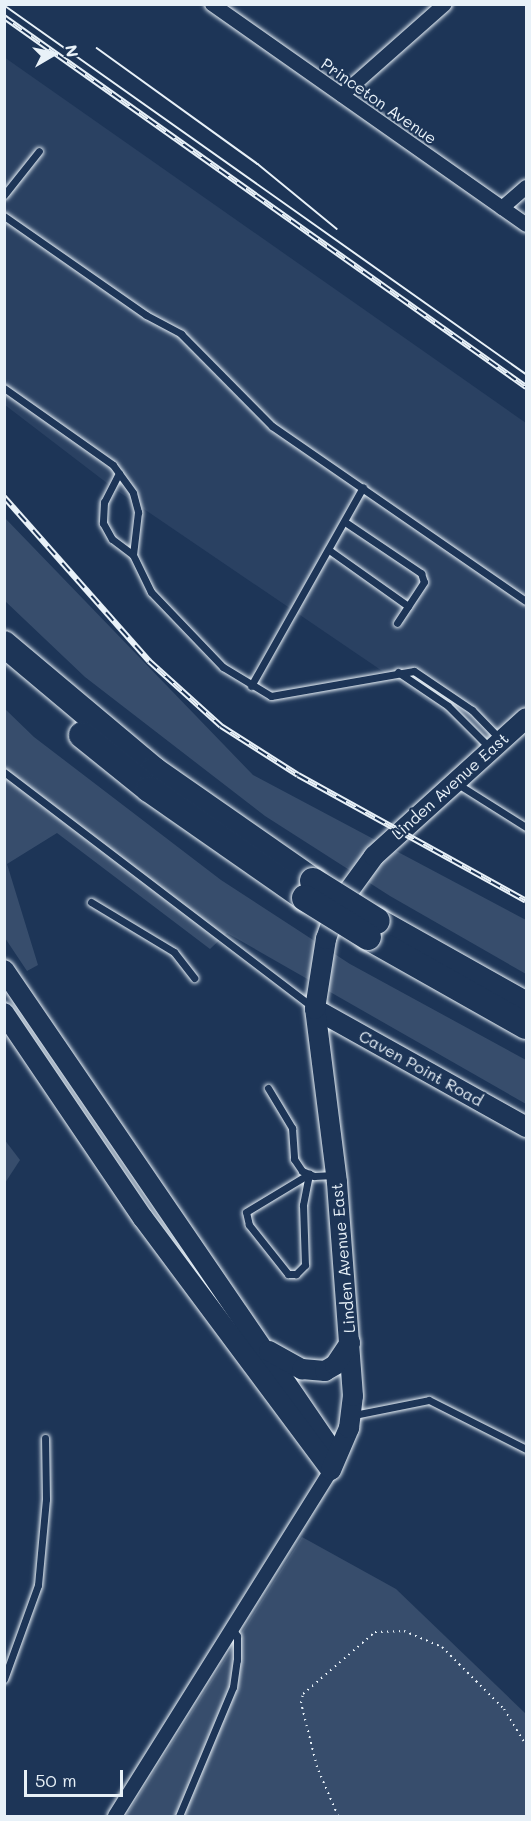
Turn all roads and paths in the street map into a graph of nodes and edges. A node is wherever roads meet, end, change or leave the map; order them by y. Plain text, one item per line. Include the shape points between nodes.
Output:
1 (445, 4) edge
2 (217, 6) edge
3 (342, 95) junction
4 (39, 151) dead end
5 (526, 187) edge
6 (4, 195) edge
7 (502, 208) junction
8 (4, 216) edge
9 (526, 225) edge
10 (4, 388) edge
11 (119, 474) junction
12 (363, 487) junction
13 (345, 522) junction
14 (329, 550) junction
15 (133, 555) junction
16 (526, 601) edge
17 (408, 606) junction
18 (397, 623) dead end
19 (4, 644) edge
20 (4, 668) edge
21 (398, 672) junction
22 (251, 686) junction
23 (526, 718) edge
24 (495, 744) junction
25 (4, 772) edge
26 (454, 781) junction
27 (526, 828) edge
28 (309, 890) junction
29 (91, 902) dead end
30 (373, 929) junction
31 (4, 970) edge
32 (194, 978) dead end
33 (526, 1005) edge
34 (315, 1009) junction
35 (4, 1013) edge
36 (526, 1026) edge
37 (268, 1088) dead end
38 (526, 1127) edge
39 (309, 1174) junction
40 (336, 1175) junction
41 (350, 1343) junction
42 (263, 1347) junction
43 (351, 1416) junction
44 (45, 1438) dead end
45 (526, 1449) edge
46 (334, 1464) junction
47 (232, 1628) junction
48 (4, 1679) edge
49 (526, 1745) edge
50 (115, 1816) edge
51 (179, 1816) edge
52 (338, 1816) edge

1 - 3 street
2 - 3 street, Princeton Avenue
3 - 7 street, Princeton Avenue
4 - 6 lane
5 - 7 street
7 - 9 street, Princeton Avenue
8 - 12 lane via 146,315 181,334 272,426
10 - 11 lane via 97,451
11 - 15 lane via 133,493 138,512
11 - 15 lane via 104,502 103,523 112,539
12 - 13 lane
12 - 16 lane
13 - 14 lane
13 - 17 lane via 421,573 424,582
14 - 17 lane
14 - 22 lane
15 - 22 lane via 151,592 223,667
17 - 18 lane
19 - 28 highway via 154,770
20 - 28 highway via 149,789
21 - 22 lane via 270,696
21 - 24 lane
21 - 24 lane via 414,670 429,678 472,710
23 - 24 street, Linden Avenue East
24 - 26 street, Linden Avenue East
25 - 34 lane
26 - 27 lane
26 - 34 street, Linden Avenue East via 374,856 337,907 326,939
28 - 30 highway, bridge
29 - 32 lane via 174,952
30 - 33 highway
30 - 36 highway
31 - 42 street via 110,1130
34 - 38 street, Caven Point Road
34 - 40 street, Linden Avenue East
35 - 46 street via 118,1183
37 - 39 lane via 292,1128 294,1159
39 - 39 lane via 246,1212 249,1225 288,1274 296,1274 305,1265 303,1206
39 - 40 lane
40 - 41 street, Linden Avenue East
41 - 42 street via 335,1365 315,1372 302,1370
41 - 43 street, Linden Avenue East
42 - 46 street
43 - 45 lane via 429,1400
43 - 46 street, Linden Avenue East
44 - 48 lane via 46,1499 38,1586
46 - 47 street, Linden Avenue East
47 - 50 street, Linden Avenue East
47 - 51 lane via 237,1652 233,1687
49 - 52 path via 504,1709 442,1647 404,1631 375,1632 303,1695 301,1703 317,1767

